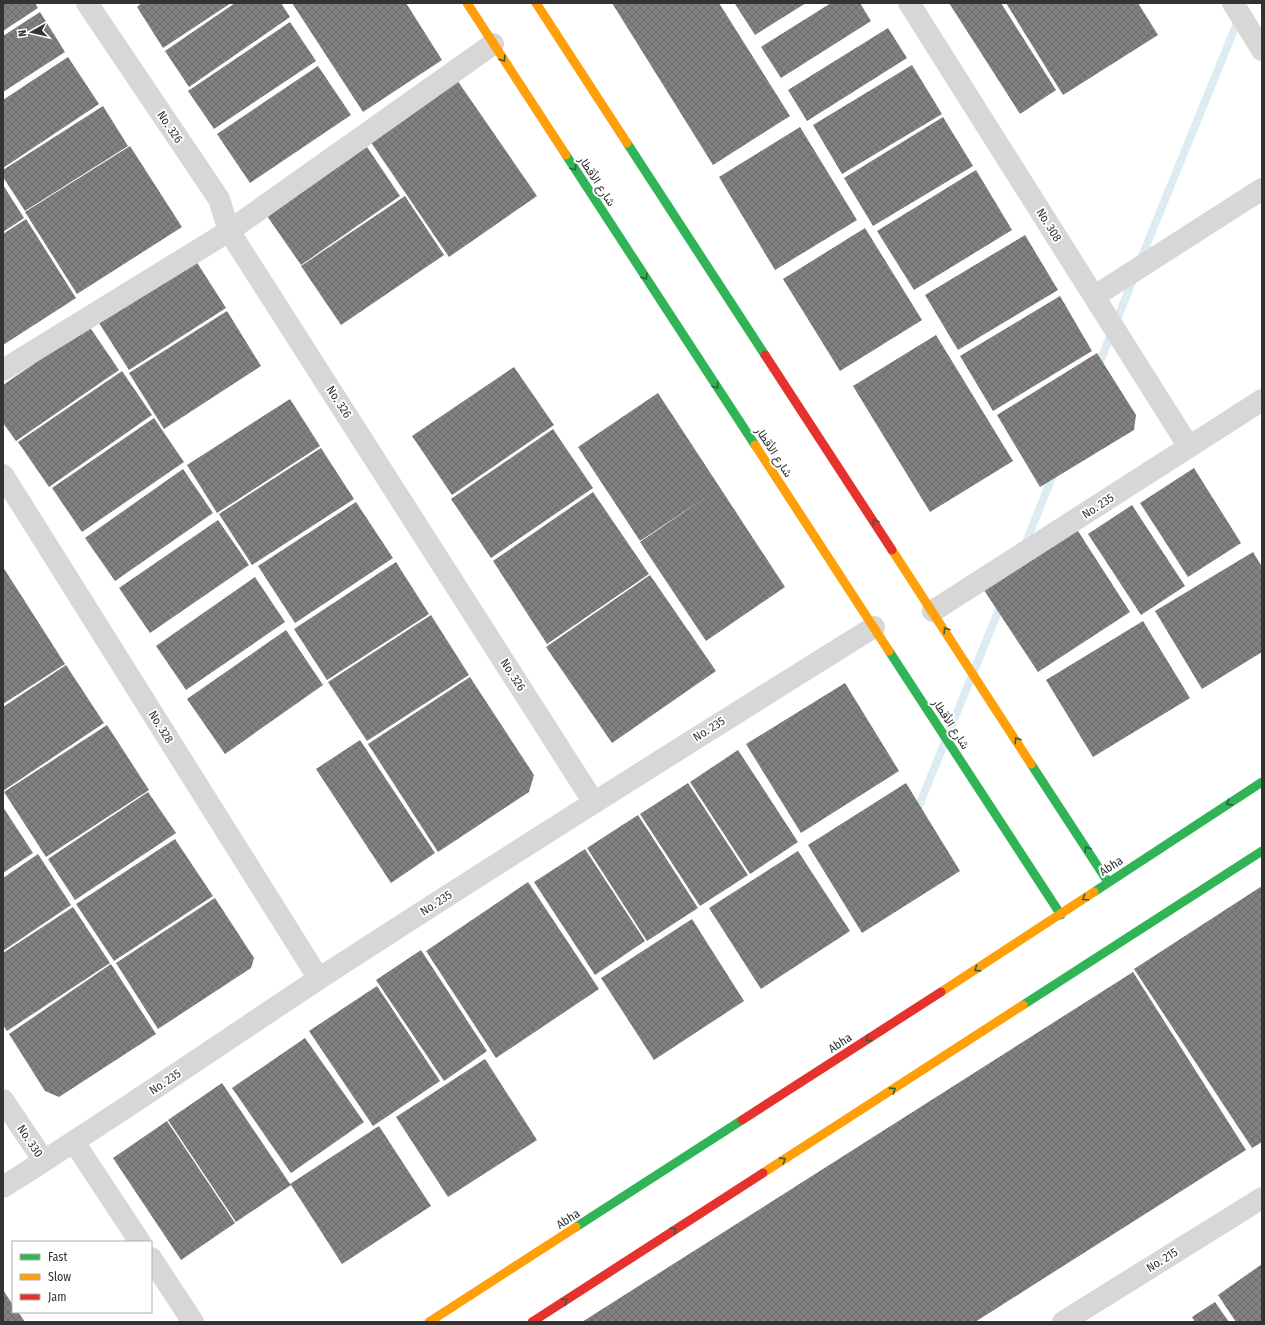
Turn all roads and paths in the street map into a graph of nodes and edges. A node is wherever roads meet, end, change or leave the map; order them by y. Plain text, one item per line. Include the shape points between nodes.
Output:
1 (87, 3) edge
2 (467, 3) edge
3 (536, 3) edge
4 (909, 3) edge
5 (1232, 3) edge
6 (493, 44) junction
7 (1262, 50) edge
8 (1262, 189) edge
9 (229, 231) junction
10 (1094, 296) junction
11 (3, 370) edge
12 (1262, 400) edge
13 (1189, 447) junction
14 (3, 475) edge
15 (933, 611) junction
16 (874, 627) junction
17 (1262, 782) edge
18 (593, 801) junction
19 (1262, 851) edge
20 (1108, 882) junction
21 (1061, 915) junction
22 (319, 979) junction
23 (3, 1100) edge
24 (74, 1142) junction
25 (44, 1161) junction
26 (3, 1187) edge
27 (1262, 1198) edge
28 (139, 1241) edge
29 (152, 1260) edge
30 (193, 1322) edge
31 (429, 1322) edge
32 (532, 1322) edge
33 (1063, 1322) edge

1 - 9 street, No. 326 via 219,199
2 - 6 street, شارع الأقطار
15 -> 3 street
4 - 10 street, No. 308
5 - 7 street
6 - 9 street
6 -> 16 street, شارع الأقطار
8 - 10 street
9 - 11 street
9 - 18 street, No. 326
10 - 13 street, No. 308
12 - 13 street, No. 235
13 - 15 street, No. 235
14 - 22 street, No. 328
20 -> 15 street
16 - 18 street, No. 235
16 - 21 street, شارع الأقطار
17 -> 20 street, Abha
18 - 22 street, No. 235
32 -> 19 street
20 -> 21 street, Abha
21 -> 31 street, Abha
22 - 24 street, No. 235
23 - 25 street, No. 330
24 - 25 street, No. 235
24 - 28 street
25 - 26 street, No. 235
27 - 33 street, No. 215
29 - 30 street

